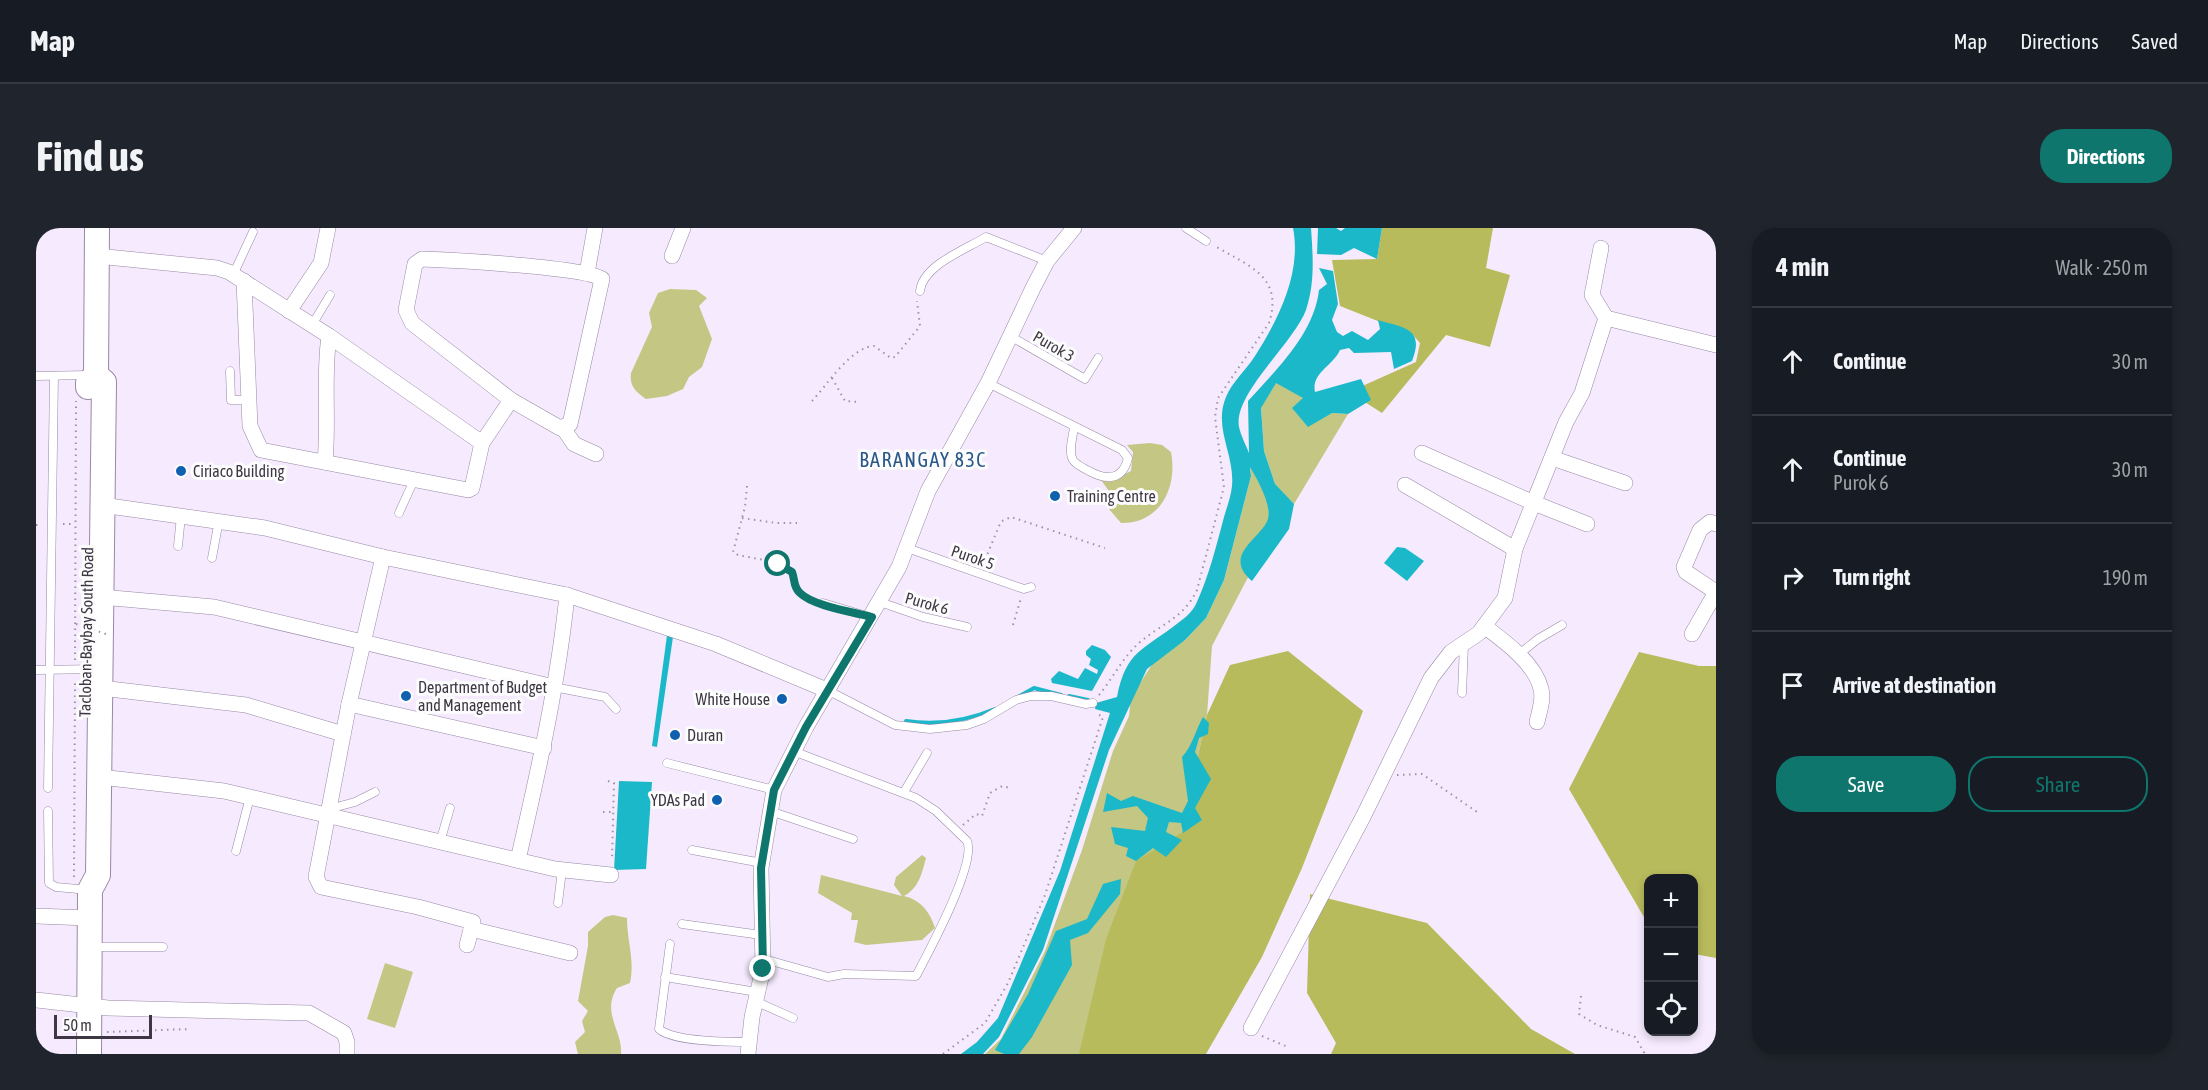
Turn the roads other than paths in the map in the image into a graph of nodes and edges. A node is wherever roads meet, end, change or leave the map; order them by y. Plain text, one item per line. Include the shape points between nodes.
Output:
1 (97, 228) edge
2 (328, 228) edge
3 (595, 228) edge
4 (683, 228) edge
5 (1074, 228) edge
6 (1186, 228) edge
7 (253, 232) dead end
8 (1206, 241) road end
9 (1601, 248) dead end
10 (97, 256) junction
11 (672, 256) dead end
12 (1047, 261) junction
13 (588, 273) junction
14 (238, 278) junction
15 (920, 291) road end
16 (330, 295) dead end
17 (290, 311) junction
18 (1606, 318) junction
19 (312, 325) junction
20 (329, 336) junction
21 (1010, 336) junction
22 (1716, 345) edge
23 (1098, 358) dead end
24 (230, 371) dead end
25 (96, 375) junction
26 (36, 376) edge
27 (54, 376) junction
28 (988, 383) junction
29 (249, 400) junction
30 (511, 400) junction
31 (1074, 427) junction
32 (562, 428) junction
33 (482, 443) junction
34 (1422, 453) dead end
35 (596, 454) dead end
36 (1552, 458) junction
37 (325, 462) junction
38 (414, 480) junction
39 (1625, 483) dead end
40 (1406, 485) dead end
41 (1534, 503) junction
42 (102, 505) junction
43 (399, 513) dead end
44 (182, 515) junction
45 (219, 520) junction
46 (1587, 524) dead end
47 (1716, 524) edge
48 (178, 546) dead end
49 (907, 548) junction
50 (1515, 549) junction
51 (383, 557) junction
52 (212, 558) dead end
53 (1027, 588) road end
54 (1716, 592) edge
55 (567, 595) junction
56 (101, 597) junction
57 (823, 603) road end
58 (880, 603) junction
59 (872, 617) junction
60 (1562, 625) dead end
61 (1484, 626) junction
62 (967, 627) dead end
63 (1692, 634) dead end
64 (1464, 642) junction
65 (363, 644) junction
66 (1518, 655) junction
67 (36, 670) edge
68 (48, 670) junction
69 (88, 674) junction
70 (554, 687) junction
71 (829, 691) junction
72 (1462, 693) dead end
73 (1093, 703) road end
74 (349, 704) junction
75 (616, 710) dead end
76 (1536, 722) dead end
77 (343, 734) junction
78 (544, 748) junction
79 (793, 751) junction
80 (927, 753) dead end
81 (667, 763) dead end
82 (100, 777) junction
83 (48, 788) dead end
84 (774, 790) junction
85 (375, 792) dead end
86 (904, 792) junction
87 (250, 797) junction
88 (450, 808) dead end
89 (48, 811) dead end
90 (770, 811) junction
91 (328, 813) junction
92 (853, 839) dead end
93 (440, 842) junction
94 (236, 850) dead end
95 (692, 850) dead end
96 (518, 860) junction
97 (762, 862) junction
98 (562, 870) junction
99 (610, 875) road end
100 (82, 886) junction
101 (558, 903) dead end
102 (36, 916) edge
103 (89, 918) junction
104 (682, 924) dead end
105 (471, 929) junction
106 (761, 935) junction
107 (670, 944) dead end
108 (467, 945) dead end
109 (89, 947) junction
110 (164, 947) dead end
111 (570, 953) dead end
112 (764, 959) junction
113 (665, 977) junction
114 (756, 997) junction
115 (36, 1000) edge
116 (89, 1006) junction
117 (793, 1018) dead end
118 (1251, 1027) road end
119 (89, 1043) edge
120 (748, 1048) edge
121 (347, 1054) edge

1 - 10 main road, Tacloban-Baybay South Road
2 - 17 street via 321,263
3 - 13 street
4 - 11 street
5 - 12 street
6 - 8 lane
7 - 14 lane
9 - 18 street via 1592,295
10 - 14 street via 217,268
10 - 25 main road, Tacloban-Baybay South Road
12 - 15 lane via 986,237 928,273
12 - 21 street
13 - 30 street via 422,259 415,264 407,317
13 - 32 street via 599,276 603,282 570,424
14 - 17 street
14 - 29 street
16 - 19 lane
17 - 19 street
18 - 22 street
18 - 36 street via 1582,393
19 - 20 street
20 - 33 street
20 - 37 street via 325,364 329,416
21 - 23 lane, Purok 3 via 1084,379
21 - 28 street
24 - 29 lane via 231,400
25 - 27 lane
25 - 42 main road, Tacloban-Baybay South Road via 104,382
25 - 69 main road, Tacloban-Baybay South Road via 88,383
26 - 27 lane
27 - 68 lane
28 - 31 lane
28 - 49 street via 928,490
29 - 37 street via 250,426 261,450
30 - 32 street
30 - 33 street
31 - 31 lane via 1122,450 1128,458 1122,472 1107,478 1078,465 1072,453
32 - 35 street via 574,444
33 - 38 street via 470,489
34 - 41 street
36 - 39 street
36 - 41 street
37 - 38 street
38 - 43 lane
40 - 50 street
41 - 46 street
41 - 50 street
42 - 44 street
42 - 56 main road, Tacloban-Baybay South Road
44 - 45 street
44 - 48 lane
45 - 51 street
45 - 52 lane
47 - 54 street via 1710,522 1700,530 1684,567
49 - 53 lane, Purok 5
49 - 58 street
50 - 61 street via 1505,598
51 - 55 street
51 - 65 street
54 - 63 street
55 - 70 street
55 - 71 street via 716,644
56 - 65 street via 214,608
56 - 69 main road, Tacloban-Baybay South Road
57 - 59 lane
58 - 59 street
58 - 62 lane, Purok 6
59 - 71 street
60 - 66 lane
61 - 64 street
61 - 66 street
64 - 72 lane
64 - 118 street via 1450,652 1431,678
65 - 70 street
65 - 74 street
66 - 76 street via 1541,688
67 - 68 lane
68 - 69 lane
68 - 83 lane
69 - 77 street via 246,705
69 - 82 main road, Tacloban-Baybay South Road
69 - 100 main road, Tacloban-Baybay South Road
70 - 75 lane via 605,697
70 - 78 street
71 - 73 lane via 895,725 930,729 984,719 1030,696
71 - 79 street
74 - 77 street
74 - 78 street
77 - 91 street
78 - 96 street
79 - 84 street
79 - 86 lane
80 - 86 lane
81 - 84 lane
82 - 87 street
82 - 100 main road, Tacloban-Baybay South Road via 98,875
84 - 90 street
85 - 91 lane
86 - 112 lane via 932,807 969,845 968,862 952,903 916,976 828,977
87 - 91 street
87 - 94 lane
88 - 93 lane
89 - 100 lane via 49,883 56,887
90 - 92 lane
90 - 97 street
91 - 93 street
91 - 105 street via 316,875 321,887 473,922
93 - 96 street
95 - 97 lane
96 - 98 street
97 - 106 street
98 - 99 street
98 - 101 lane
100 - 103 main road, Tacloban-Baybay South Road
102 - 103 street
103 - 109 main road, Tacloban-Baybay South Road
104 - 106 lane
105 - 108 street
105 - 111 street
106 - 112 street
107 - 113 lane
109 - 110 lane
109 - 116 main road, Tacloban-Baybay South Road
112 - 114 street
113 - 114 lane
113 - 120 lane via 659,1021 662,1032
114 - 117 lane
114 - 120 street
115 - 116 street
116 - 119 main road, Tacloban-Baybay South Road
116 - 121 street via 309,1013 344,1033

